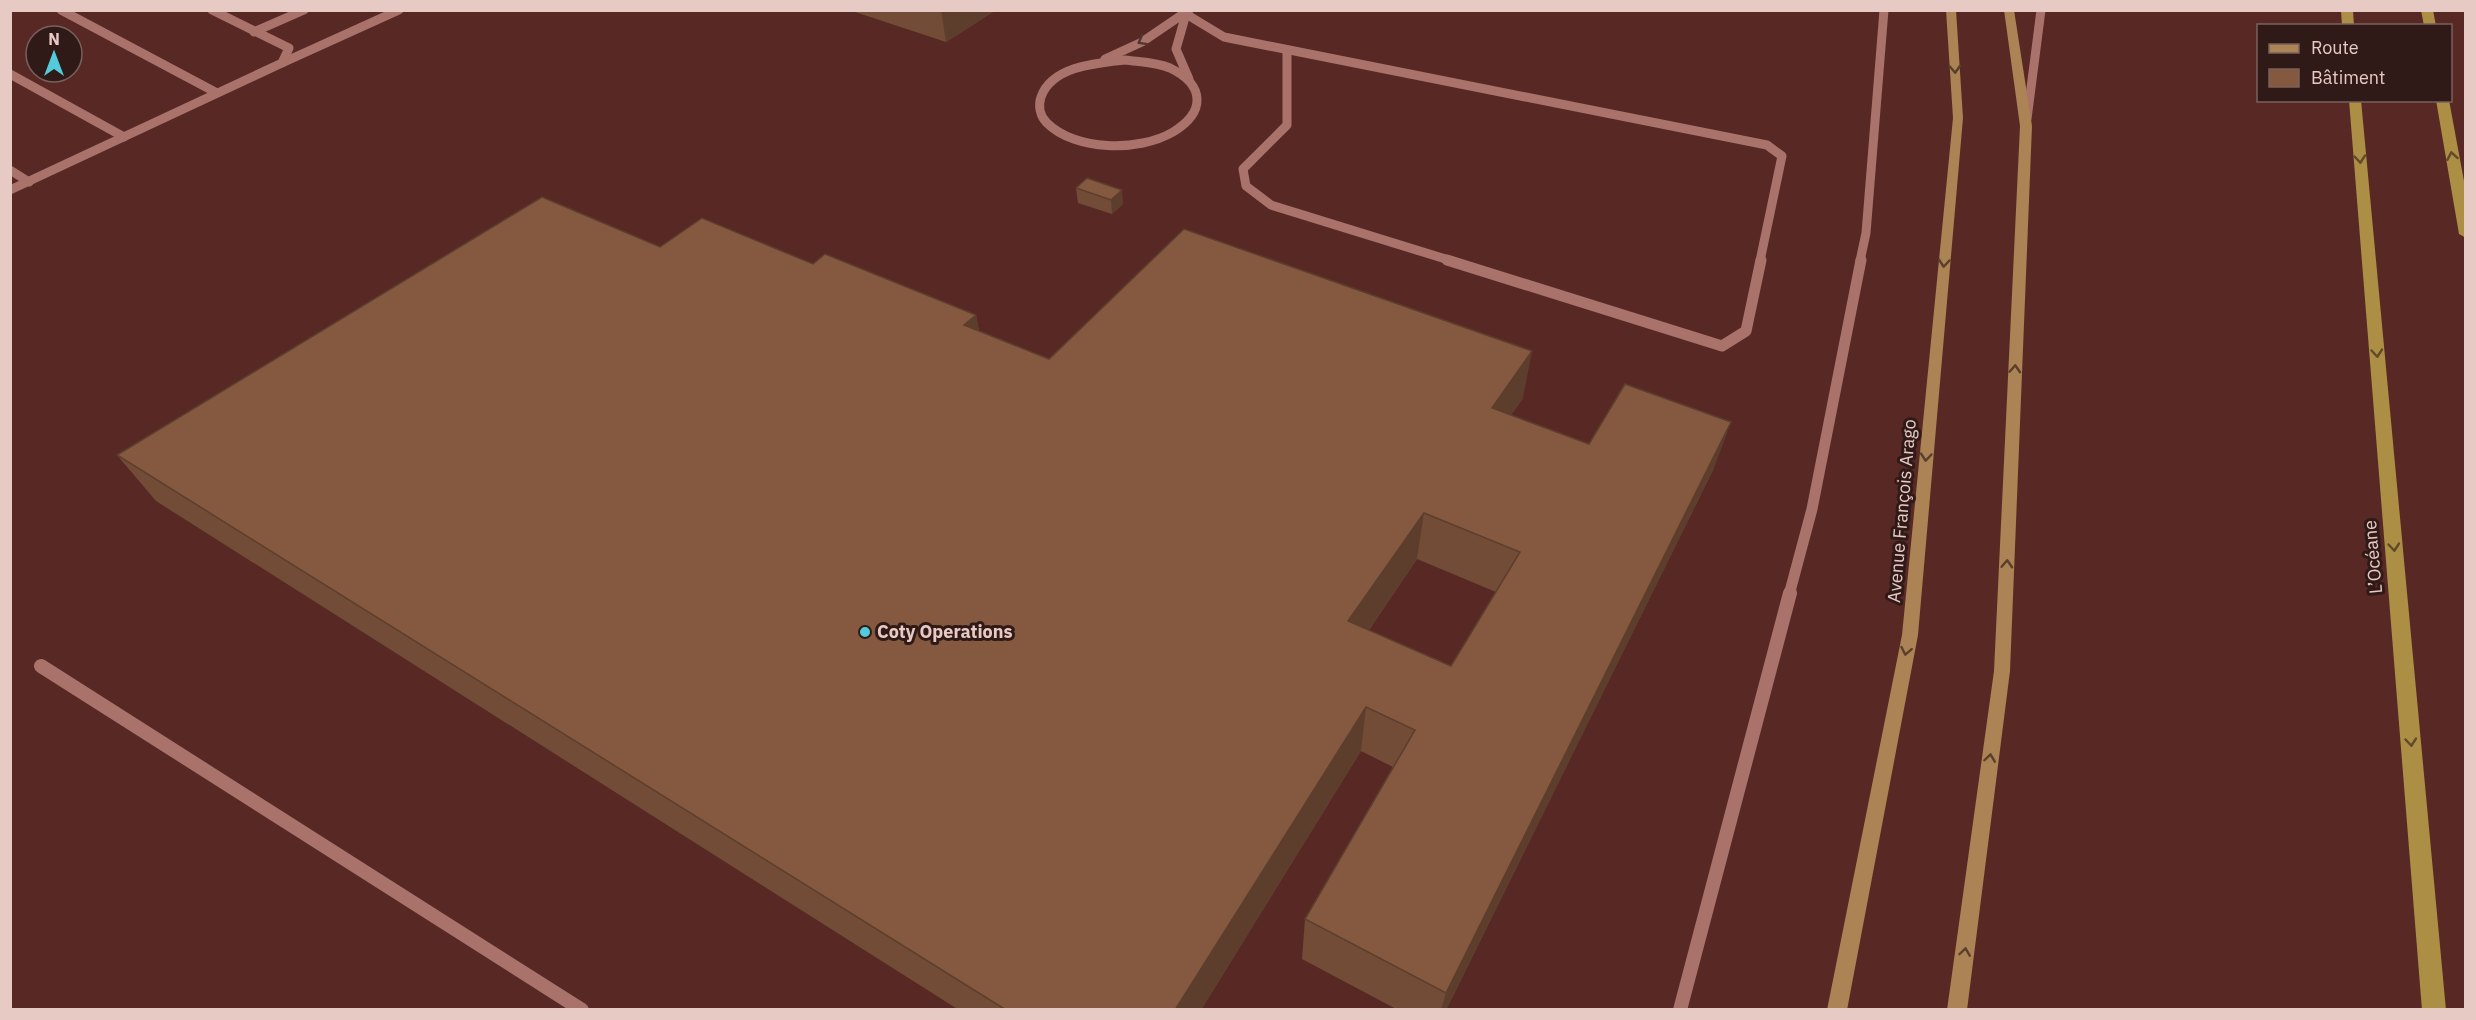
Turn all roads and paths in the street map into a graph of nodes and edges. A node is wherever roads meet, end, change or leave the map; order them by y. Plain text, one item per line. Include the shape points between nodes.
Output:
1 (61, 10) edge
2 (304, 10) edge
3 (399, 10) edge
4 (1884, 10) edge
5 (1951, 10) edge
6 (2009, 10) edge
7 (2040, 10) edge
8 (217, 11) edge
9 (1188, 12) edge
10 (254, 32) junction
11 (1287, 50) junction
12 (282, 63) junction
13 (1096, 63) junction
14 (10, 74) edge
15 (1189, 79) junction
16 (217, 93) junction
17 (2355, 102) edge
18 (2442, 102) edge
19 (2026, 126) junction
20 (124, 137) junction
21 (10, 170) edge
22 (29, 182) junction
23 (10, 190) edge
24 (2466, 234) edge
25 (41, 666) dead end
26 (582, 1010) edge
27 (1680, 1010) edge
28 (1836, 1010) edge
29 (1957, 1010) edge
30 (2434, 1010) edge

1 - 16 street
2 - 10 street
3 - 12 street
4 - 27 street via 1866,232 1812,509
5 -> 28 main road, Avenue François Arago via 1958,118 1910,635
6 - 19 main road
7 - 19 street
8 - 10 street
9 - 11 street via 1224,37
9 -> 13 street via 1142,42
9 - 15 street via 1176,49
10 - 12 street via 289,48
11 - 11 street via 1287,125 1243,169 1246,186 1271,205 1722,346 1746,331 1782,156 1767,146
12 - 16 street
13 - 15 street via 1154,63
13 - 15 street via 1070,70 1051,82 1041,95 1039,109 1046,122 1078,140 1129,144 1169,134 1187,123 1198,109 1199,93
14 - 20 street
16 - 20 street
17 -> 30 highway, L’Océane
24 -> 18 highway
29 -> 19 main road via 2002,671
20 - 22 street
21 - 22 street
22 - 23 street
25 - 26 street

